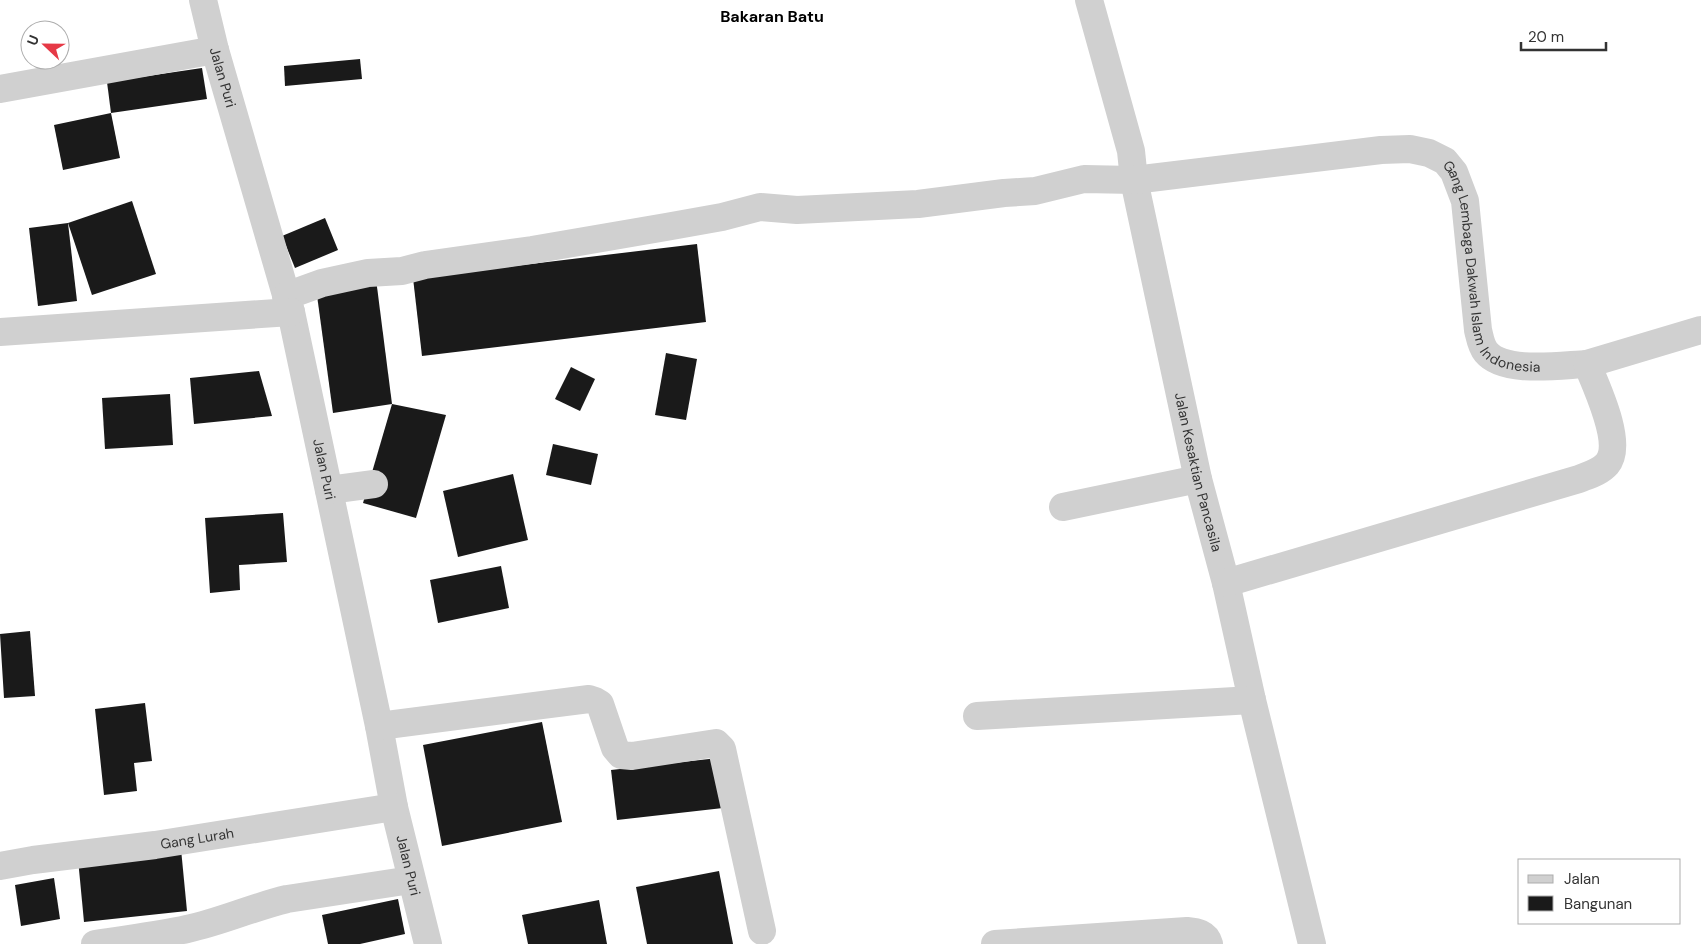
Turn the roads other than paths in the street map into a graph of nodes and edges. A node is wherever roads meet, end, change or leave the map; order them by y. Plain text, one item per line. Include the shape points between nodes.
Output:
1 (203, 0) edge
2 (1090, 0) edge
3 (215, 50) junction
4 (0, 90) edge
5 (1134, 180) junction
6 (289, 304) junction
7 (1701, 330) edge
8 (0, 332) edge
9 (1587, 364) junction
10 (1198, 479) junction
11 (374, 484) dead end
12 (329, 490) junction
13 (1063, 507) dead end
14 (1226, 583) junction
15 (1252, 700) junction
16 (977, 716) dead end
17 (379, 726) junction
18 (394, 807) junction
19 (0, 866) edge
20 (412, 880) junction
21 (762, 931) dead end
22 (95, 944) edge
23 (428, 944) edge
24 (995, 944) edge
25 (1209, 944) edge
26 (1312, 944) edge

1 - 3 street, Jalan Puri
2 - 5 street, Jalan Kesaktian Pancasila via 1131,151
3 - 4 street
3 - 6 street, Jalan Puri
5 - 6 street, Gang Lembaga Dakwah Islam Indonesia via 1084,179 1035,191 918,204 797,210 760,207 666,228 402,271 368,273 322,283
5 - 9 street, Gang Lembaga Dakwah Islam Indonesia via 1381,150 1410,149 1429,153 1445,161 1454,172 1466,201 1478,330 1487,353 1505,364
5 - 10 street, Jalan Kesaktian Pancasila
6 - 8 street, Gang Lembaga Dakwah Islam Indonesia
6 - 12 street, Jalan Puri
7 - 9 street, Gang Lembaga Dakwah Islam Indonesia
9 - 14 street via 1613,445 1611,457 1601,469 1564,483
10 - 13 street
10 - 14 street, Jalan Kesaktian Pancasila
11 - 12 street
12 - 17 street, Jalan Puri
14 - 15 street, Jalan Kesaktian Pancasila
15 - 16 street
15 - 26 street, Jalan Kesaktian Pancasila
17 - 18 street, Jalan Puri
17 - 21 street via 589,699 600,704 615,748 621,755 720,745
18 - 19 street, Gang Lurah
18 - 20 street, Jalan Puri
20 - 22 street via 287,900 187,929
20 - 23 street, Jalan Puri
24 - 25 street via 1187,931 1201,933

